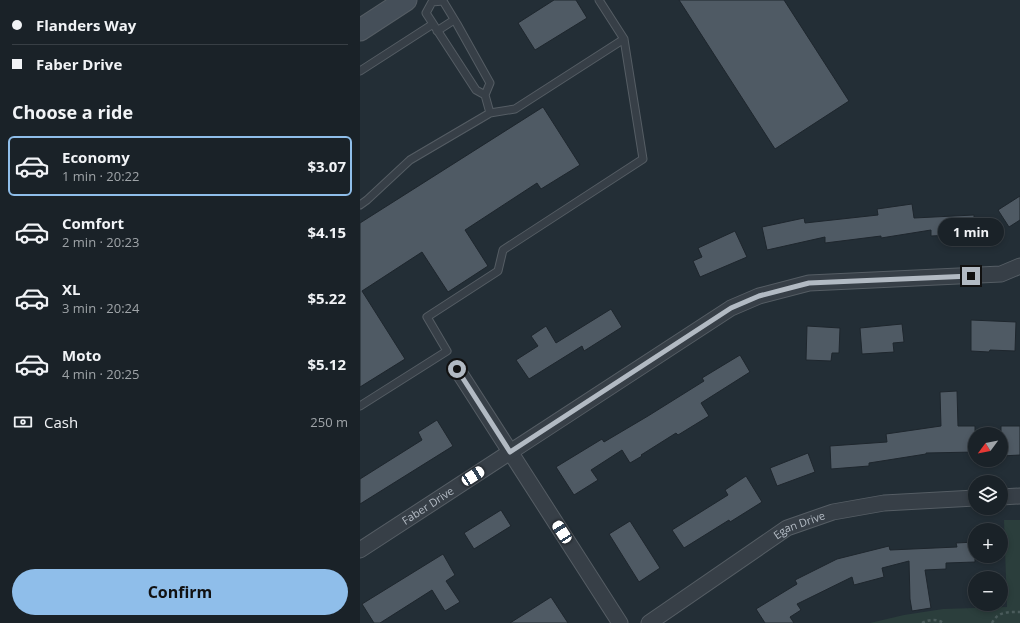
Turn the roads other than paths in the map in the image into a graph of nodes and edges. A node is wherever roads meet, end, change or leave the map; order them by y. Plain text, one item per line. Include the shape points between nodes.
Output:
1 (382, 0) edge
2 (406, 0) edge
3 (599, 0) edge
4 (432, 1) edge
5 (360, 15) edge
6 (454, 20) junction
7 (433, 24) junction
8 (360, 30) edge
9 (437, 31) junction
10 (624, 39) junction
11 (360, 70) edge
12 (485, 95) junction
13 (490, 113) junction
14 (360, 205) edge
15 (1020, 266) edge
16 (457, 369) dead end
17 (360, 406) edge
18 (510, 452) junction
19 (1020, 496) edge
20 (1008, 497) edge
21 (968, 498) edge
22 (360, 550) edge
23 (620, 623) edge
24 (649, 623) edge

1 - 5 main road
2 - 8 main road
3 - 10 lane
4 - 6 lane via 442,1
4 - 7 lane via 426,13
6 - 9 lane
6 - 12 lane via 490,83
7 - 9 lane
7 - 11 lane
9 - 12 lane via 476,90
10 - 13 lane via 514,109
10 - 17 lane via 643,159 503,250 498,271 427,317 447,351
12 - 13 lane
13 - 14 lane via 410,160
15 - 18 street, Faber Drive via 1001,274 809,283 759,296 731,308
16 - 18 street
18 - 22 street, Faber Drive
18 - 23 street
19 - 20 street
21 - 24 street, Egan Drive via 884,503 832,512 787,528

